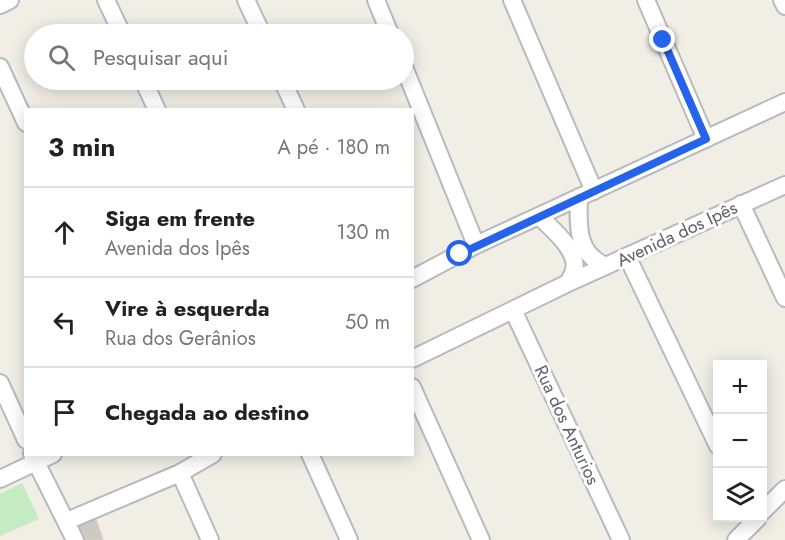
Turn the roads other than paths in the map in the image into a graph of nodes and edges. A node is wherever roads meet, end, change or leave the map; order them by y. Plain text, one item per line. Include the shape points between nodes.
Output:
1 (10, 0) edge
2 (106, 0) edge
3 (246, 0) edge
4 (376, 0) edge
5 (512, 0) edge
6 (646, 0) edge
7 (783, 0) edge
8 (0, 5) edge
9 (785, 6) edge
10 (117, 24) edge
11 (257, 24) edge
12 (386, 24) edge
13 (0, 67) edge
14 (148, 90) edge
15 (287, 90) edge
16 (413, 90) edge
17 (785, 102) edge
18 (156, 108) edge
19 (295, 108) edge
20 (24, 119) edge
21 (706, 139) junction
22 (785, 185) edge
23 (586, 194) junction
24 (741, 204) junction
25 (538, 216) junction
26 (476, 245) junction
27 (627, 256) junction
28 (606, 266) junction
29 (414, 278) edge
30 (568, 283) junction
31 (785, 298) edge
32 (513, 310) junction
33 (414, 358) edge
34 (0, 383) edge
35 (414, 391) edge
36 (24, 436) edge
37 (713, 438) edge
38 (210, 456) edge
39 (311, 456) edge
40 (34, 459) edge
41 (180, 473) junction
42 (0, 479) edge
43 (785, 489) edge
44 (767, 506) edge
45 (67, 521) junction
46 (752, 522) edge
47 (75, 540) edge
48 (210, 540) edge
49 (350, 540) edge
50 (481, 540) edge
51 (621, 540) edge
52 (736, 540) edge

1 - 8 street
2 - 10 street
3 - 11 street
4 - 12 street
5 - 23 street
6 - 21 street
7 - 9 street
13 - 20 street
14 - 18 street
15 - 19 street
16 - 26 street
17 - 21 street
21 - 23 street
22 - 24 street, Avenida dos Ipês
23 - 25 street
23 - 28 street via 578,228 585,249 595,261
24 - 27 street, Avenida dos Ipês
24 - 31 street
25 - 26 street
25 - 30 street via 571,252 575,268
26 - 29 street
27 - 28 street, Avenida dos Ipês
27 - 37 street
28 - 30 street, Avenida dos Ipês
30 - 32 street, Avenida dos Ipês
32 - 33 street, Avenida dos Ipês
32 - 51 street, Rua dos Anturios
34 - 36 street
35 - 50 street
38 - 41 street
39 - 49 street
40 - 42 street
40 - 45 street
41 - 45 street
41 - 48 street
43 - 44 street
45 - 47 street
46 - 52 street

